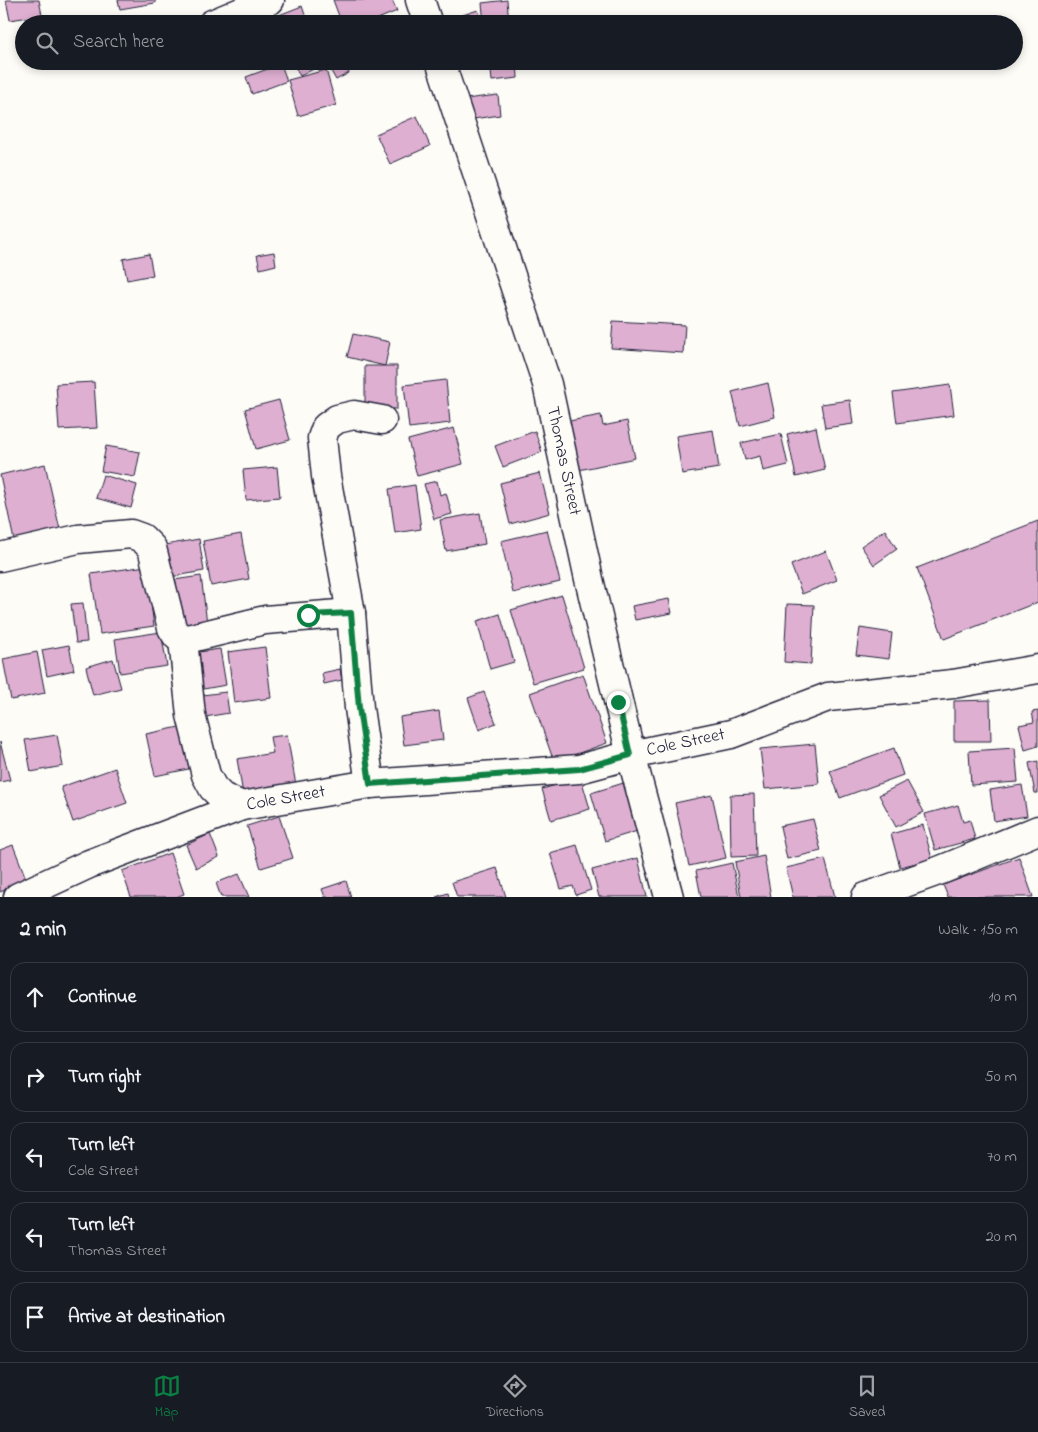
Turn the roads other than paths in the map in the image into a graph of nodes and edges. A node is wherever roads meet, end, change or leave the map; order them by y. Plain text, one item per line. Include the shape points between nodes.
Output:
1 (270, 0) edge
2 (420, 0) edge
3 (234, 15) edge
4 (425, 15) edge
5 (443, 70) edge
6 (382, 420) dead end
7 (0, 557) edge
8 (351, 613) junction
9 (183, 640) junction
10 (1038, 669) edge
11 (630, 755) junction
12 (370, 784) junction
13 (242, 806) junction
14 (1038, 830) edge
15 (18, 897) edge
16 (670, 897) edge
17 (866, 897) edge

1 - 3 street
2 - 4 street
5 - 11 street, Thomas Street via 547,384
6 - 8 street via 354,415 337,419 326,427 322,438
7 - 9 street via 78,539 125,534 142,538 152,548 172,628
8 - 9 street via 265,620
8 - 12 street via 359,708
9 - 13 street via 191,715 206,775 222,797
10 - 11 street, Cole Street via 953,684 828,696 731,734
11 - 12 street, Cole Street via 579,769
11 - 16 street, Thomas Street
12 - 13 street, Cole Street
13 - 15 street, Cole Street via 89,864
14 - 17 street

